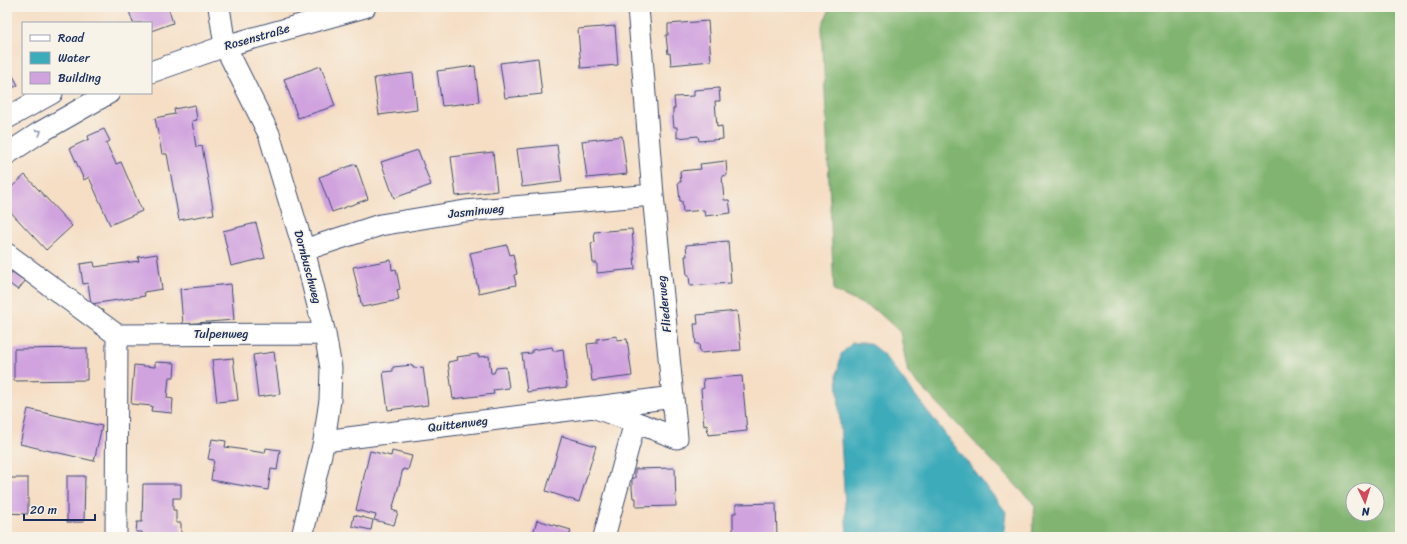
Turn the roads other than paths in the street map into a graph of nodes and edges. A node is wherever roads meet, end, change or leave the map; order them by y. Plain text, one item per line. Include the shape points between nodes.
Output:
1 (218, 7) edge
2 (365, 7) edge
3 (638, 7) edge
4 (225, 46) junction
5 (152, 72) edge
6 (50, 94) edge
7 (107, 94) edge
8 (7, 118) edge
9 (7, 154) edge
10 (652, 195) junction
11 (304, 250) junction
12 (7, 254) edge
13 (325, 334) junction
14 (117, 335) junction
15 (673, 397) junction
16 (593, 408) junction
17 (635, 422) junction
18 (324, 441) junction
19 (116, 537) edge
20 (302, 537) edge
21 (604, 537) edge

1 - 4 street, Dornbuschweg
2 - 4 street, Rosenstraße
3 - 10 street, Fliederweg
4 - 5 street, Rosenstraße
4 - 11 street, Dornbuschweg via 269,134
6 - 8 street
9 -> 7 street via 38,133
10 - 11 street, Jasminweg via 465,211 380,225
10 - 15 street, Fliederweg
11 - 13 street, Dornbuschweg
12 - 14 street
13 - 14 street, Tulpenweg
13 - 18 street, Dornbuschweg via 331,368 330,400
14 - 19 street
15 - 16 street, Quittenweg
15 - 17 street, Fliederweg via 677,438
16 - 17 street, Quittenweg
16 - 18 street, Quittenweg
17 - 21 street
18 - 20 street, Dornbuschweg

